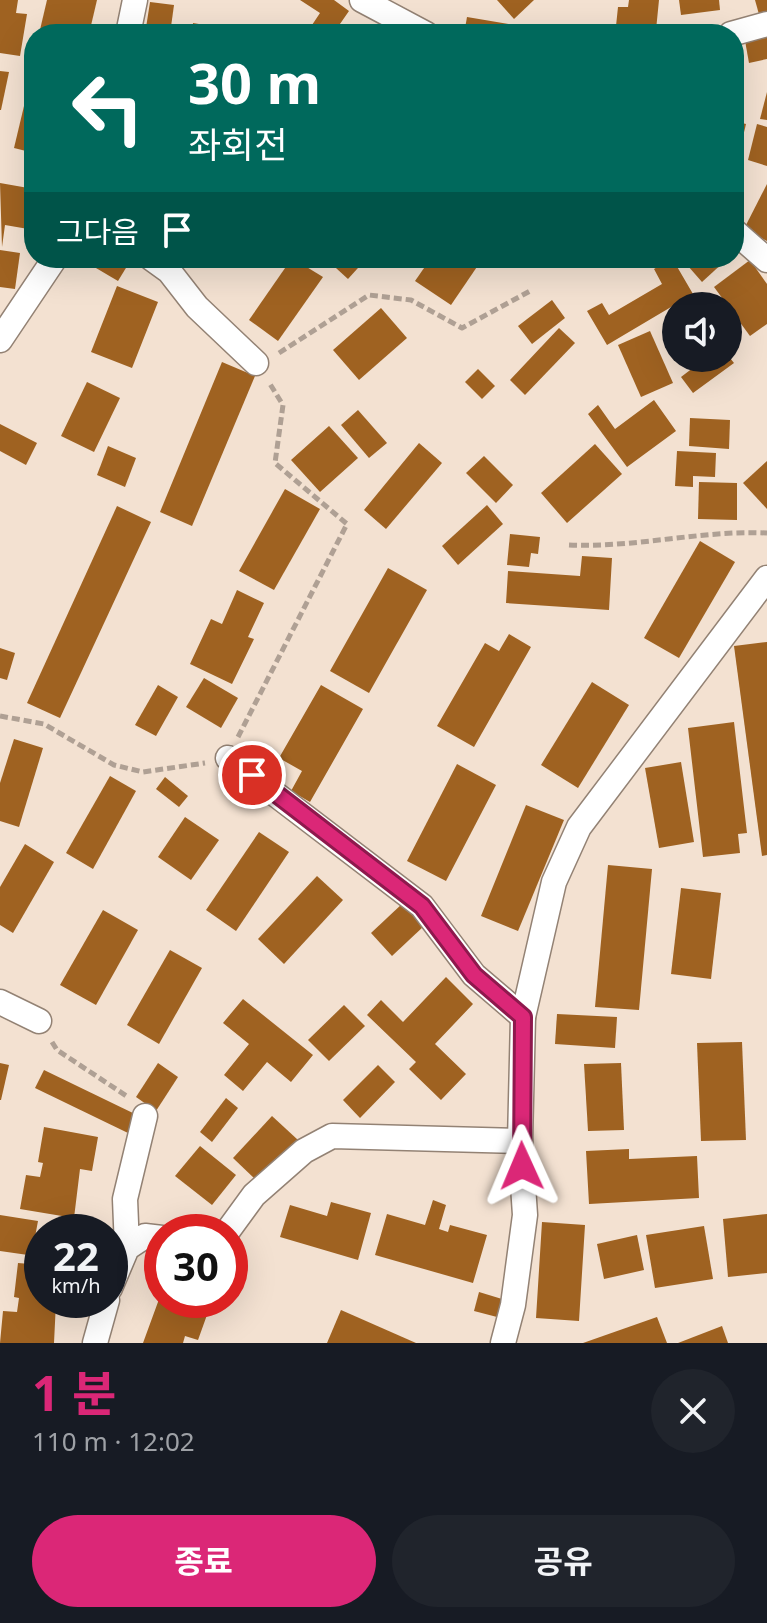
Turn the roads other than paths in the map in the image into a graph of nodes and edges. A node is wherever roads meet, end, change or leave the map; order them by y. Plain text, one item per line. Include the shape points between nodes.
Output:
1 (135, 0) edge
2 (362, 0) edge
3 (130, 24) edge
4 (407, 24) edge
5 (767, 24) edge
6 (744, 30) edge
7 (744, 240) edge
8 (767, 260) edge
9 (48, 268) edge
10 (165, 268) edge
11 (0, 340) edge
12 (256, 363) road end
13 (767, 578) edge
14 (228, 758) road end
15 (0, 1002) edge
16 (523, 1017) junction
17 (39, 1021) road end
18 (145, 1116) road end
19 (520, 1141) junction
20 (126, 1214) edge
21 (240, 1214) edge
22 (102, 1318) edge
23 (95, 1343) edge
24 (503, 1343) edge

1 - 3 street
2 - 4 street
5 - 6 street
7 - 8 street
9 - 11 street
10 - 12 street
13 - 16 street via 579,827 554,882
14 - 16 street via 422,906 474,975
15 - 17 street
16 - 19 street
18 - 20 street
19 - 21 street via 332,1136 304,1151
19 - 24 street via 525,1215
22 - 23 street

